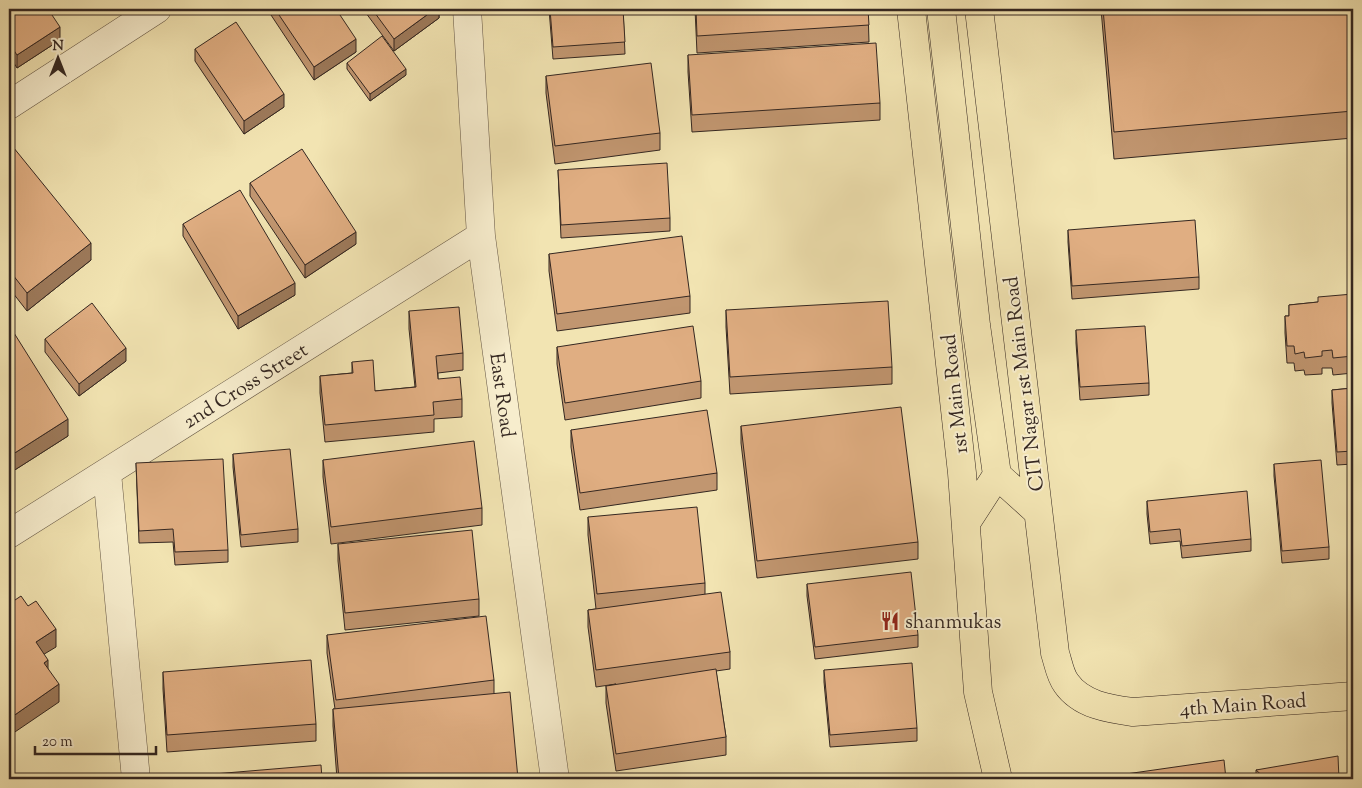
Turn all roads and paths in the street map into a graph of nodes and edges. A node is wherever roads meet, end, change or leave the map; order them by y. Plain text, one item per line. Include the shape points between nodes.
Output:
1 (157, 9) edge
2 (467, 9) edge
3 (912, 9) edge
4 (941, 9) edge
5 (979, 9) edge
6 (9, 105) edge
7 (481, 236) junction
8 (107, 473) junction
9 (997, 475) junction
10 (1038, 512) junction
11 (966, 523) junction
12 (9, 534) edge
13 (1353, 696) edge
14 (1133, 712) joint
15 (136, 779) edge
16 (555, 779) edge
17 (998, 779) edge

1 - 6 street
2 - 7 street, East Road
3 - 11 main road, 1st Main Road
4 - 9 main road via 976,325
5 - 10 main road, CIT Nagar 1st Main Road
7 - 8 street, 2nd Cross Street
7 - 16 street, East Road
8 - 12 street, 2nd Cross Street
8 - 15 street
9 - 10 main road
9 - 11 main road
10 - 14 main road, CIT Nagar 1st Main Road via 1054,653 1066,683 1082,698 1108,708
11 - 17 main road, 1st Main Road via 978,692
13 - 14 main road, 4th Main Road

